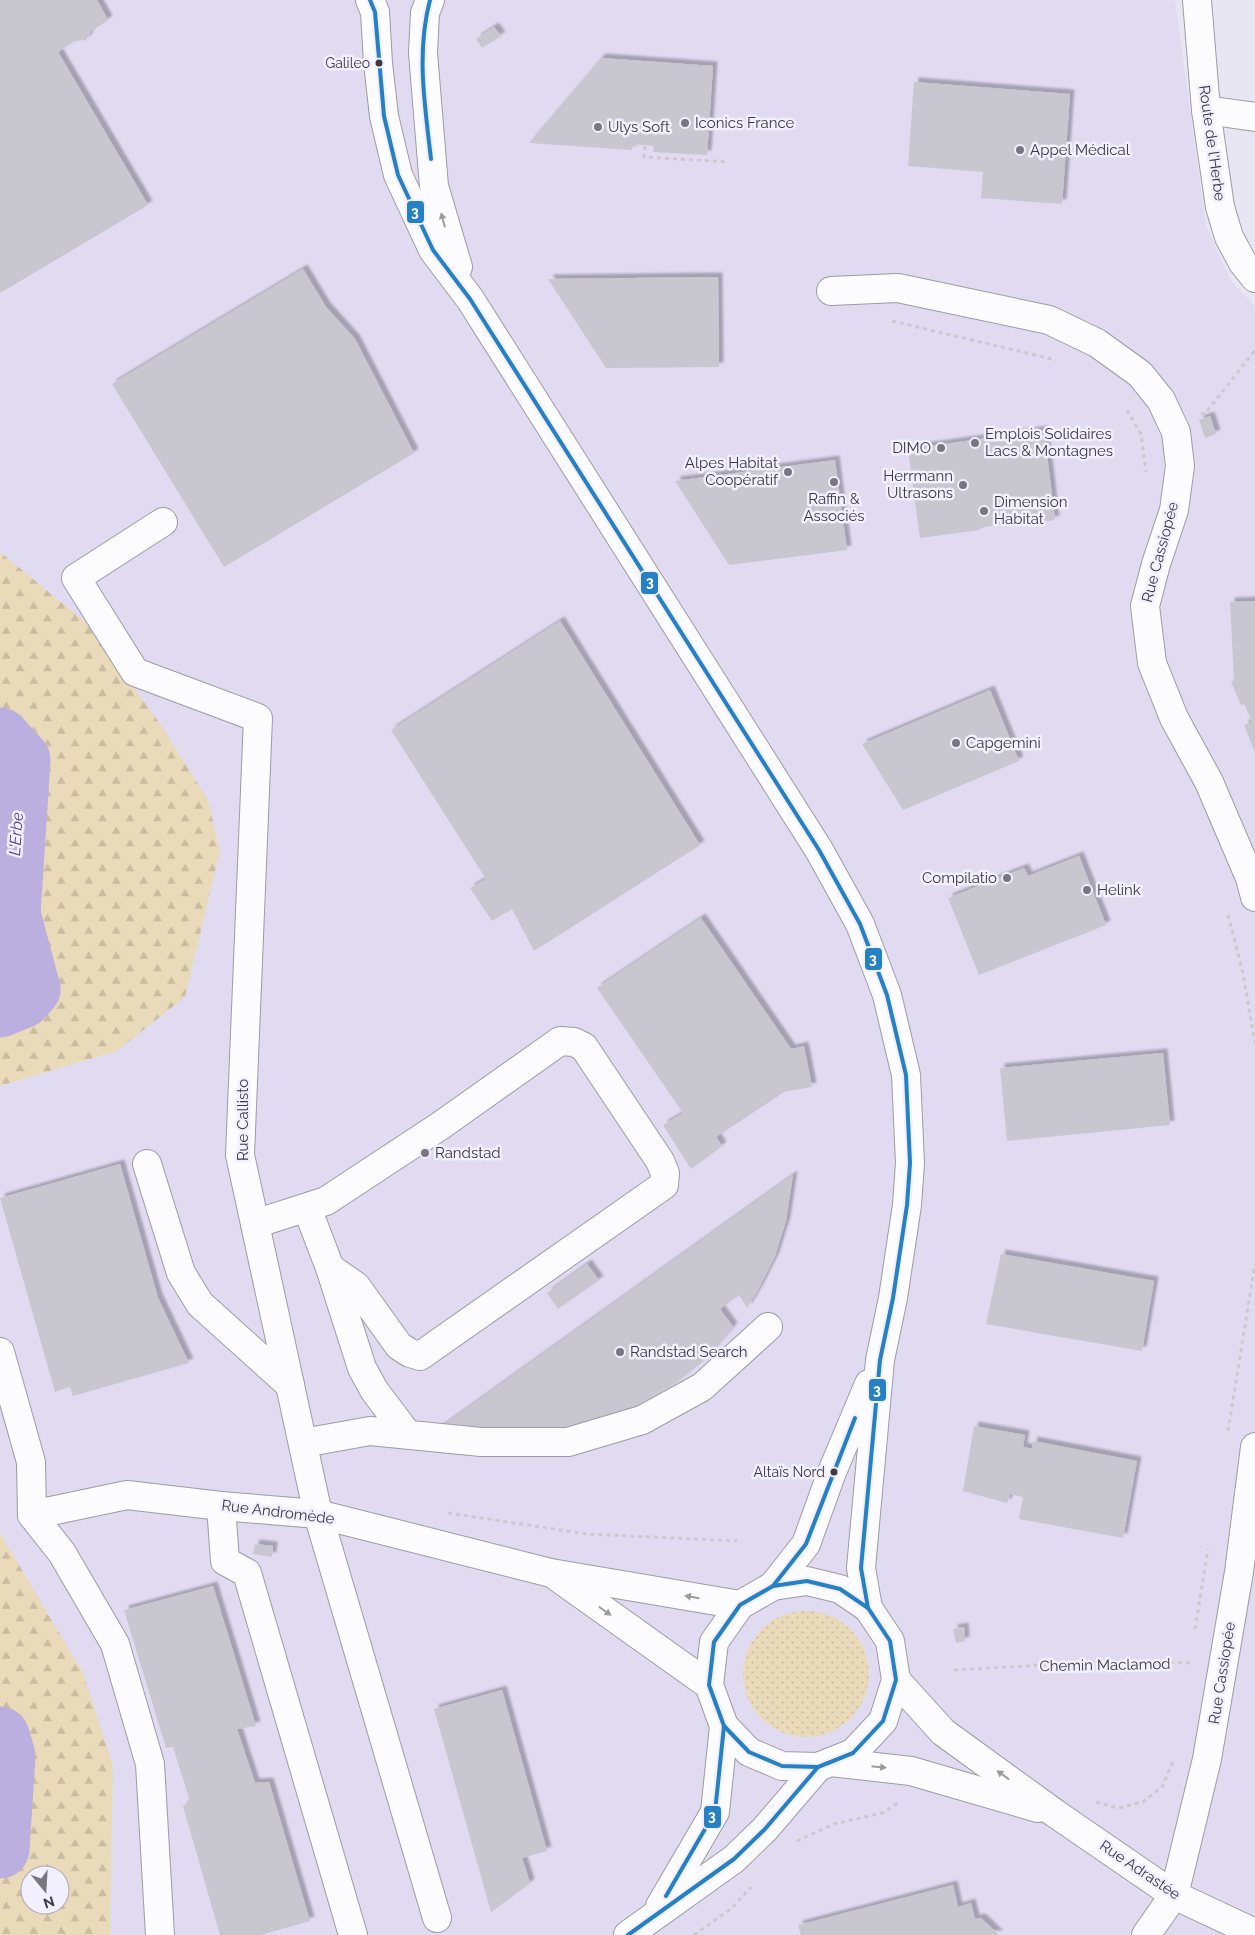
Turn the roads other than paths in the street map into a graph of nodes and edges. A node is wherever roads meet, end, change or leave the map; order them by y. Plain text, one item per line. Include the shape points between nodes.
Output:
1 (370, 0) edge
2 (430, 0) edge
3 (1197, 0) edge
4 (1206, 110) junction
5 (1255, 117) edge
6 (1255, 278) edge
7 (830, 291) dead end
8 (470, 299) junction
9 (163, 522) dead end
10 (1255, 897) edge
11 (148, 1164) dead end
12 (307, 1208) junction
13 (255, 1224) junction
14 (330, 1268) junction
15 (768, 1327) dead end
16 (0, 1352) edge
17 (880, 1360) junction
18 (290, 1385) junction
19 (407, 1434) junction
20 (303, 1443) junction
21 (1255, 1447) edge
22 (221, 1506) junction
23 (318, 1514) junction
24 (32, 1515) junction
25 (551, 1573) junction
26 (1247, 1574) edge
27 (773, 1586) junction
28 (740, 1605) junction
29 (868, 1608) junction
30 (896, 1680) junction
31 (709, 1685) junction
32 (724, 1726) junction
33 (824, 1764) junction
34 (1056, 1814) junction
35 (1174, 1895) junction
36 (656, 1914) junction
37 (437, 1918) dead end
38 (1255, 1933) edge
39 (160, 1935) edge
40 (353, 1935) edge
41 (628, 1935) edge
42 (1146, 1935) edge

1 - 8 street via 376,12 384,116 398,174 433,250
8 -> 2 street via 434,186 423,53 425,13
3 - 4 street, Route de l'Herbe
4 - 5 street
4 - 6 street, Route de l'Herbe via 1220,207 1229,237 1242,263
7 - 10 street, Rue Cassiopée via 898,288 1049,320 1097,343 1140,374 1161,400 1176,432 1180,466 1174,510 1145,606 1152,663 1174,718 1209,782
8 - 17 street via 819,850 860,924 887,994 906,1075 910,1163 907,1206
9 - 13 street, Rue Callisto via 76,578 135,672 258,718 240,1155
11 - 18 street via 181,1274 200,1304
12 - 13 street
12 - 14 street
12 - 14 street via 326,1201 440,1126 560,1041 584,1047 665,1173 664,1185 420,1356 399,1346 356,1286
13 - 18 street, Rue Callisto
14 - 19 street via 362,1368
15 - 19 street via 702,1387 642,1420 568,1442 481,1442
16 - 24 street via 32,1462
17 - 27 street via 832,1472 806,1544
17 - 29 street via 861,1568
18 - 20 street, Rue Callisto
19 - 20 street via 370,1431
20 - 23 street, Rue Callisto
21 - 26 street, Rue Cassiopée
22 - 23 street, Rue Andromède
22 - 24 street, Rue Andromède via 128,1494
22 - 40 street via 225,1561 247,1573
23 - 25 street, Rue Andromède
23 - 37 street, Rue Callisto
24 - 39 street via 62,1553 115,1644 150,1764
28 -> 25 street, Rue Andromède
25 -> 31 street, Rue Andromède
26 - 35 street, Rue Cassiopée via 1224,1657 1207,1760
27 - 28 street
27 - 29 street via 807,1581 840,1589
28 - 31 street via 714,1642
29 - 30 street via 890,1641
30 - 33 street via 883,1721 854,1753
34 -> 30 street, Rue Adrastée via 943,1732
31 - 32 street
32 - 33 street, Rue Adrastée via 749,1752 782,1766
32 - 36 street via 715,1812
33 -> 34 street, Rue Adrastée via 920,1774
33 - 36 street via 734,1859
34 - 35 street, Rue Adrastée
35 - 38 street, Rue Adrastée
35 - 42 street
36 - 41 street

